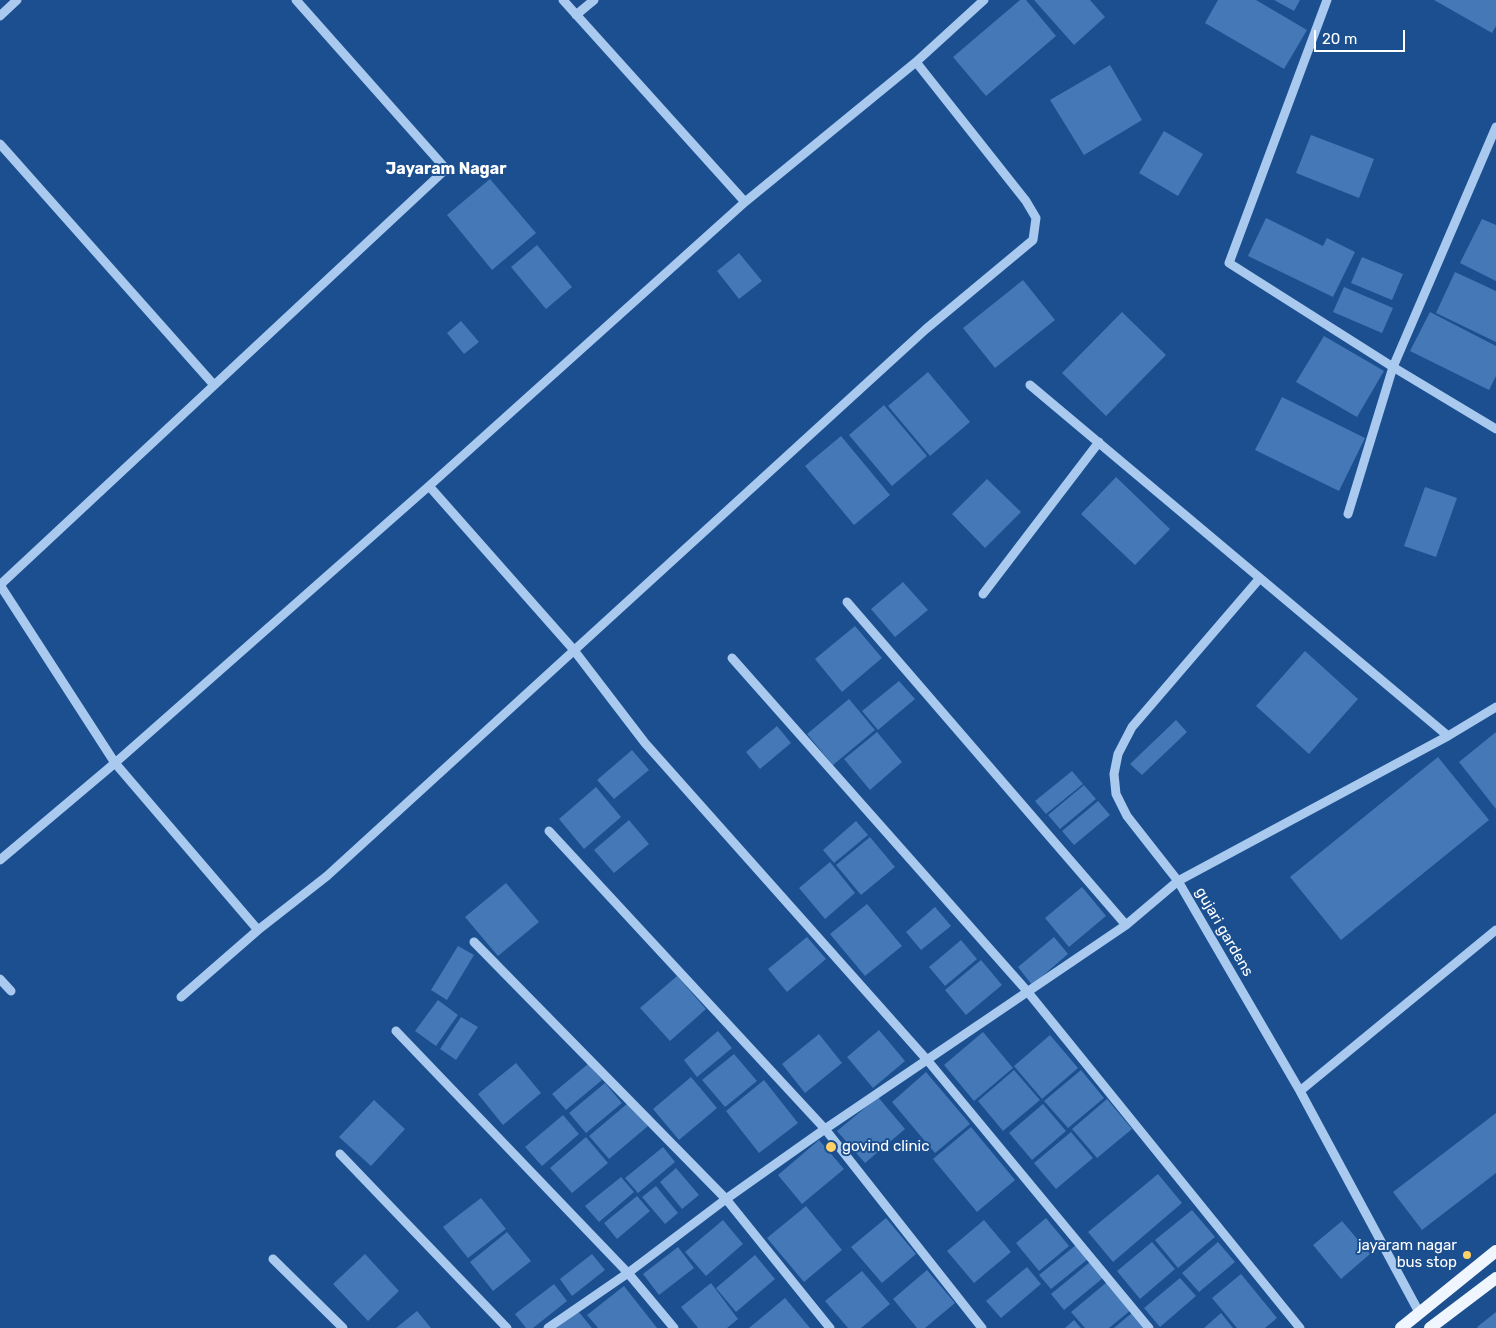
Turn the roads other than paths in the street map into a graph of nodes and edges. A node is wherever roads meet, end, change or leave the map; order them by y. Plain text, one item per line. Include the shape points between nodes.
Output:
1 (17, 0) edge
2 (296, 0) edge
3 (563, 0) edge
4 (594, 0) edge
5 (984, 0) edge
6 (1327, 0) edge
7 (576, 15) junction
8 (0, 16) edge
9 (916, 62) junction
10 (1496, 127) edge
11 (0, 144) edge
12 (745, 202) junction
13 (1393, 367) junction
14 (214, 385) junction
15 (1030, 385) dead end
16 (1496, 429) edge
17 (1099, 442) junction
18 (429, 486) junction
19 (1348, 514) dead end
20 (1260, 578) junction
21 (983, 594) dead end
22 (847, 602) dead end
23 (573, 649) junction
24 (732, 658) dead end
25 (1496, 707) edge
26 (1448, 736) junction
27 (115, 763) junction
28 (548, 831) dead end
29 (0, 860) edge
30 (1178, 881) junction
31 (1126, 925) junction
32 (258, 930) junction
33 (1496, 930) edge
34 (474, 942) dead end
35 (0, 979) edge
36 (11, 991) dead end
37 (1027, 991) junction
38 (180, 997) dead end
39 (396, 1031) dead end
40 (928, 1061) junction
41 (1300, 1091) junction
42 (825, 1129) junction
43 (340, 1154) dead end
44 (726, 1199) junction
45 (1496, 1251) edge
46 (274, 1258) dead end
47 (628, 1273) junction
48 (1496, 1278) edge
49 (1420, 1314) junction
50 (343, 1328) edge
51 (507, 1328) edge
52 (548, 1328) edge
53 (674, 1328) edge
54 (830, 1328) edge
55 (982, 1328) edge
56 (1149, 1328) edge
57 (1300, 1328) edge
58 (1401, 1328) edge
59 (1430, 1328) edge

1 - 8 street
2 - 14 street via 446,168
3 - 7 street
4 - 7 street
5 - 9 street
6 - 13 street via 1229,263
7 - 12 street
9 - 12 street
9 - 23 street via 1026,201 1036,218 1033,240 926,329
10 - 13 street
11 - 14 street
12 - 18 street
13 - 16 street
13 - 19 street
14 - 27 street via 0,585
15 - 17 street
17 - 20 street
17 - 21 street
18 - 23 street
18 - 27 street
20 - 26 street
20 - 30 street via 1132,727 1118,754 1114,774 1116,794 1127,816
22 - 31 street
23 - 32 street via 327,876
23 - 40 street via 645,743
24 - 37 street
25 - 26 street, gujari gardens
26 - 30 street, gujari gardens
27 - 29 street
27 - 32 street
28 - 42 street
30 - 31 street
30 - 41 street, gujari gardens
31 - 37 street
32 - 38 street
33 - 41 street
34 - 44 street
35 - 36 street
37 - 40 street
37 - 57 street
39 - 47 street
40 - 42 street
40 - 56 street
41 - 49 street, gujari gardens
42 - 44 street
42 - 55 street
43 - 51 street
44 - 47 street
44 - 54 street
45 - 49 main road
46 - 50 street
47 - 52 street
47 - 53 street
48 - 59 main road
49 - 58 main road

